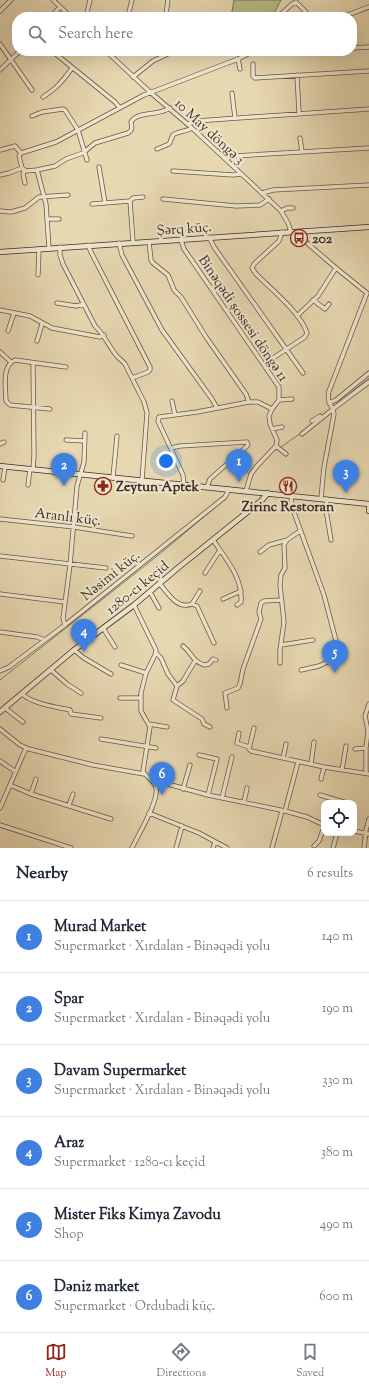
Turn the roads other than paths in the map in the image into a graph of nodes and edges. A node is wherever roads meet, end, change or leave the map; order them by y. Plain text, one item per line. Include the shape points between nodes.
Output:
1 (11, 0) edge
2 (53, 0) edge
3 (90, 0) edge
4 (132, 0) edge
5 (168, 0) edge
6 (60, 7) junction
7 (369, 7) edge
8 (0, 10) edge
9 (56, 12) edge
10 (66, 12) edge
11 (87, 12) edge
12 (129, 12) edge
13 (166, 12) edge
14 (283, 12) edge
15 (306, 12) edge
16 (356, 12) edge
17 (0, 44) edge
18 (369, 47) edge
19 (357, 48) edge
20 (16, 56) edge
21 (58, 56) edge
22 (111, 56) edge
23 (164, 56) edge
24 (244, 56) edge
25 (238, 59) junction
26 (12, 60) junction
27 (253, 64) dead end
28 (72, 68) junction
29 (240, 69) dead end
30 (0, 70) edge
31 (369, 71) edge
32 (297, 75) junction
33 (133, 77) junction
34 (32, 90) dead end
35 (150, 92) junction
36 (232, 93) dead end
37 (43, 97) dead end
38 (120, 108) junction
39 (170, 108) junction
40 (369, 109) edge
41 (299, 113) junction
42 (32, 116) dead end
43 (235, 118) junction
44 (188, 124) junction
45 (192, 128) junction
46 (78, 130) junction
47 (300, 138) dead end
48 (369, 148) edge
49 (157, 149) dead end
50 (0, 150) edge
51 (85, 151) junction
52 (302, 152) junction
53 (21, 153) junction
54 (225, 159) junction
55 (87, 160) dead end
56 (99, 167) dead end
57 (23, 169) junction
58 (37, 170) junction
59 (173, 171) dead end
60 (240, 174) junction
61 (0, 175) edge
62 (25, 183) dead end
63 (369, 185) edge
64 (262, 193) junction
65 (68, 195) dead end
66 (44, 196) junction
67 (143, 197) dead end
68 (163, 199) dead end
69 (269, 199) junction
70 (130, 201) junction
71 (105, 203) junction
72 (92, 204) dead end
73 (293, 208) dead end
74 (0, 211) edge
75 (281, 211) junction
76 (48, 219) junction
77 (60, 219) dead end
78 (369, 227) edge
79 (302, 231) junction
80 (282, 232) junction
81 (291, 232) junction
82 (209, 237) junction
83 (181, 240) junction
84 (133, 242) junction
85 (149, 242) junction
86 (119, 243) junction
87 (88, 245) junction
88 (60, 247) junction
89 (49, 248) junction
90 (39, 249) junction
91 (0, 252) edge
92 (336, 268) junction
93 (38, 275) dead end
94 (368, 294) edge
95 (313, 300) junction
96 (57, 303) dead end
97 (84, 304) junction
98 (329, 304) dead end
99 (0, 310) edge
100 (14, 313) junction
101 (297, 316) junction
102 (42, 324) junction
103 (8, 331) dead end
104 (104, 335) junction
105 (37, 341) dead end
106 (286, 349) junction
107 (0, 352) edge
108 (11, 362) junction
109 (33, 363) junction
110 (264, 364) junction
111 (66, 367) dead end
112 (303, 373) dead end
113 (369, 373) edge
114 (132, 378) junction
115 (369, 382) edge
116 (292, 399) dead end
117 (279, 400) junction
118 (172, 401) dead end
119 (249, 402) junction
120 (331, 406) junction
121 (34, 407) junction
122 (217, 408) junction
123 (50, 409) dead end
124 (272, 409) junction
125 (174, 415) junction
126 (312, 421) dead end
127 (282, 427) dead end
128 (272, 429) junction
129 (85, 433) dead end
130 (302, 434) dead end
131 (117, 436) dead end
132 (66, 440) dead end
133 (4, 442) dead end
134 (85, 442) junction
135 (0, 444) edge
136 (276, 446) junction
137 (171, 448) junction
138 (286, 454) dead end
139 (2, 466) edge
140 (32, 469) junction
141 (81, 474) junction
142 (113, 478) junction
143 (3, 480) dead end
144 (142, 480) junction
145 (28, 485) dead end
146 (184, 485) junction
147 (207, 487) junction
148 (228, 489) junction
149 (246, 491) junction
150 (268, 493) junction
151 (291, 495) junction
152 (321, 498) junction
153 (327, 499) junction
154 (369, 505) edge
155 (369, 511) edge
156 (0, 519) edge
157 (74, 527) junction
158 (300, 531) junction
159 (132, 536) dead end
160 (213, 540) junction
161 (287, 540) junction
162 (331, 540) dead end
163 (220, 550) junction
164 (260, 552) dead end
165 (0, 556) edge
166 (70, 565) junction
167 (106, 568) dead end
168 (205, 574) dead end
169 (160, 584) junction
170 (200, 591) dead end
171 (241, 591) junction
172 (150, 592) junction
173 (0, 594) edge
174 (223, 599) dead end
175 (281, 600) junction
176 (65, 602) junction
177 (192, 604) junction
178 (134, 605) junction
179 (237, 605) dead end
180 (159, 608) dead end
181 (65, 624) junction
182 (103, 628) junction
183 (0, 632) edge
184 (45, 640) junction
185 (313, 640) dead end
186 (214, 643) dead end
187 (281, 645) junction
188 (183, 646) dead end
189 (115, 647) dead end
190 (74, 650) junction
191 (156, 653) junction
192 (195, 660) junction
193 (216, 660) dead end
194 (280, 663) dead end
195 (121, 665) dead end
196 (51, 670) junction
197 (301, 670) dead end
198 (0, 672) edge
199 (146, 673) junction
200 (111, 674) dead end
201 (177, 686) junction
202 (82, 693) dead end
203 (22, 694) junction
204 (120, 698) dead end
205 (140, 698) junction
206 (369, 704) edge
207 (6, 708) junction
208 (227, 708) dead end
209 (0, 712) edge
210 (101, 718) dead end
211 (23, 722) dead end
212 (149, 724) junction
213 (167, 727) dead end
214 (210, 727) dead end
215 (254, 728) dead end
216 (0, 729) edge
217 (368, 731) edge
218 (239, 733) dead end
219 (101, 739) dead end
220 (314, 742) dead end
221 (286, 744) dead end
222 (346, 746) dead end
223 (147, 747) junction
224 (250, 747) junction
225 (26, 748) junction
226 (156, 748) dead end
227 (355, 748) dead end
228 (366, 748) junction
229 (199, 755) dead end
230 (232, 757) dead end
231 (283, 758) junction
232 (0, 761) edge
233 (298, 762) junction
234 (311, 764) junction
235 (190, 765) dead end
236 (324, 767) junction
237 (342, 770) junction
238 (16, 772) junction
239 (368, 773) edge
240 (144, 774) junction
241 (36, 779) dead end
242 (321, 779) dead end
243 (154, 784) junction
244 (10, 785) junction
245 (247, 788) dead end
246 (183, 789) junction
247 (31, 794) junction
248 (73, 794) dead end
249 (208, 795) junction
250 (320, 795) dead end
251 (222, 798) junction
252 (337, 800) edge
253 (244, 802) junction
254 (69, 805) junction
255 (0, 808) edge
256 (284, 811) junction
257 (149, 813) junction
258 (111, 819) dead end
259 (369, 819) edge
260 (321, 824) edge
261 (0, 825) edge
262 (182, 826) junction
263 (357, 831) edge
264 (367, 833) edge
265 (321, 835) edge
266 (336, 836) edge
267 (215, 842) junction
268 (314, 846) dead end
269 (71, 848) edge
270 (132, 848) edge
271 (176, 848) edge
272 (213, 848) edge
273 (227, 848) edge
274 (272, 848) edge
275 (333, 848) edge
276 (364, 848) edge

1 - 8 street
2 - 6 street
3 - 11 street
4 - 12 street
5 - 13 street
6 - 9 street
6 - 10 street
7 - 16 street
14 - 15 street via 296,2
17 - 26 street
18 - 19 street
20 - 26 street
21 - 28 street
22 - 33 street, 10 May döngə 3
23 - 33 street
24 - 25 street
25 - 29 street
25 - 35 street
26 - 30 street
26 - 34 street
27 - 32 street via 255,78
28 - 37 street via 62,82
28 - 38 street
31 - 32 street
32 - 41 street
33 - 35 street, 10 May döngə 3
35 - 38 street
35 - 39 street, 10 May döngə 3
36 - 43 street
38 - 46 street
39 - 44 street, 10 May döngə 3
39 - 51 street via 134,118 131,122 131,131 95,143
40 - 41 street
41 - 43 street
42 - 46 street via 63,109
43 - 44 street via 196,120
44 - 45 street, 10 May döngə 3
45 - 49 street via 175,134 169,144
45 - 54 street, 10 May döngə 3
46 - 51 street
46 - 53 street via 52,143
47 - 52 street
48 - 52 street
50 - 53 street via 15,146
51 - 55 street
51 - 58 street via 55,166
52 - 54 street via 234,156
53 - 57 street via 19,156
54 - 60 street, 10 May döngə 3
56 - 71 street
57 - 58 street
57 - 61 street
57 - 62 street
58 - 66 street
59 - 60 street
60 - 64 street, 10 May döngə 3
63 - 64 street via 273,190
64 - 69 street, 10 May döngə 3
65 - 66 street
66 - 74 street via 38,197 18,211
66 - 76 street
67 - 70 street
68 - 69 street via 236,206 260,205
69 - 75 street, 10 May döngə 3
70 - 71 street
70 - 84 street
71 - 72 street
73 - 75 street
75 - 81 street, 10 May döngə 3
76 - 77 street
76 - 89 street
78 - 79 street, Şərq küç.
79 - 81 street, Şərq küç.
79 - 92 street via 307,243
80 - 81 street, Şərq küç.
80 - 82 street, Şərq küç.
80 - 101 street via 279,241 252,268
82 - 83 street, Şərq küç.
82 - 106 street
83 - 85 street, Şərq küç.
83 - 110 street, Binəqədi şossesi döngə 11 via 184,249
84 - 85 street, Şərq küç.
84 - 86 street, Şərq küç.
85 - 119 street via 152,263 169,276 174,290
86 - 87 street, Şərq küç.
86 - 122 street via 122,255 162,330
87 - 88 street, Şərq küç.
87 - 114 street via 150,367 148,372
88 - 89 street, Şərq küç.
88 - 97 street via 63,264
89 - 90 street, Şərq küç.
90 - 91 street, Şərq küç.
90 - 93 street
92 - 94 street
92 - 95 street
94 - 120 street via 332,379 328,396
95 - 98 street via 325,309
95 - 101 street
96 - 97 street via 76,306
97 - 104 street via 95,326
99 - 100 street
100 - 102 street via 34,318
100 - 103 street
101 - 106 street via 307,333
102 - 104 street via 100,337
102 - 105 street
104 - 114 street
106 - 110 street
106 - 112 street
107 - 108 street
108 - 109 street via 15,360
108 - 121 street via 6,370 6,401 10,405
109 - 111 street
109 - 121 street
110 - 117 street, Binəqədi şossesi döngə 11 via 280,387
113 - 120 street
114 - 144 street via 147,413
115 - 120 street
116 - 117 street
117 - 124 street, Binəqədi şossesi döngə 11
118 - 125 street
119 - 122 street
119 - 124 street via 258,402
120 - 126 street
120 - 130 street
120 - 152 street via 334,414
121 - 123 street
121 - 140 street
122 - 125 street
124 - 128 street via 269,416
125 - 137 street via 159,417 158,420
127 - 128 street
128 - 136 street via 277,440
129 - 134 street
131 - 142 street
132 - 134 street
133 - 135 street
134 - 141 street
136 - 138 street
136 - 149 street via 251,474
137 - 146 street via 184,475
137 - 147 street via 247,442 246,447 210,479
139 - 140 street
139 - 143 street
140 - 141 street
140 - 145 street
141 - 142 street
141 - 157 street via 77,486
142 - 144 street
144 - 146 street
146 - 147 street
147 - 148 street
148 - 149 street
148 - 181 street, Nəsimi küç. via 225,497
149 - 150 street
150 - 151 street
150 - 160 street, 1280-cı keçid via 263,500
151 - 152 street
151 - 158 street
152 - 153 street
153 - 154 street
153 - 162 street via 326,510
154 - 155 street
156 - 157 street, Aranlı küç.
157 - 159 street, Aranlı küç.
157 - 166 street
158 - 161 street
158 - 197 street via 324,595 340,656 319,666
160 - 163 street
160 - 169 street, 1280-cı keçid
161 - 164 street via 269,545
161 - 175 street via 284,545 285,568 280,585
163 - 168 street
163 - 171 street via 235,573
165 - 166 street
166 - 167 street
166 - 176 street
169 - 172 street, 1280-cı keçid
169 - 177 street via 171,597 183,605
170 - 177 street
171 - 174 street
171 - 179 street via 241,602
172 - 178 street, 1280-cı keçid
172 - 180 street
173 - 176 street
175 - 187 street via 284,622
175 - 208 street via 261,603 261,619 240,684 238,688 226,693
176 - 181 street
177 - 186 street via 197,606
178 - 182 street, 1280-cı keçid
178 - 191 street
181 - 184 street, Nəsimi küç.
182 - 189 street
182 - 190 street, 1280-cı keçid
183 - 184 street via 37,636
184 - 198 street, Nəsimi küç.
185 - 187 street
187 - 194 street
188 - 192 street via 190,651
190 - 196 street, 1280-cı keçid
190 - 200 street
191 - 199 street
191 - 201 street
192 - 193 street via 204,665 213,659
192 - 201 street via 183,681
195 - 199 street
196 - 202 street
196 - 203 street, 1280-cı keçid
199 - 205 street
201 - 214 street via 173,700
203 - 207 street, 1280-cı keçid
203 - 210 street via 29,699 70,710 71,714
204 - 205 street
205 - 212 street via 141,711
206 - 217 street via 366,716
207 - 209 street, 1280-cı keçid
207 - 211 street
212 - 213 street
212 - 223 street
215 - 224 street
216 - 225 street
217 - 228 street
218 - 224 street via 237,742
219 - 223 street
220 - 234 street
221 - 231 street
222 - 237 street
223 - 226 street
223 - 240 street
224 - 231 street via 251,751
225 - 238 street
225 - 240 street via 92,765
227 - 228 street
228 - 239 street
229 - 249 street via 217,759
230 - 251 street
231 - 233 street
232 - 238 street
233 - 234 street
233 - 256 street
234 - 236 street
235 - 246 street
236 - 237 street
236 - 242 street
237 - 239 street
238 - 244 street
240 - 243 street
241 - 247 street
243 - 246 street via 164,783
243 - 257 street via 156,795
244 - 247 street
244 - 255 street via 3,796
245 - 253 street
246 - 249 street
247 - 254 street
248 - 254 street
249 - 251 street
250 - 252 street
251 - 253 street
253 - 256 street
254 - 258 street
256 - 260 street via 307,817
256 - 274 street
257 - 262 street
257 - 270 street
259 - 264 street
261 - 269 street
262 - 267 street
262 - 271 street
263 - 264 street
264 - 276 street
265 - 268 street
266 - 275 street
267 - 272 street
267 - 273 street

